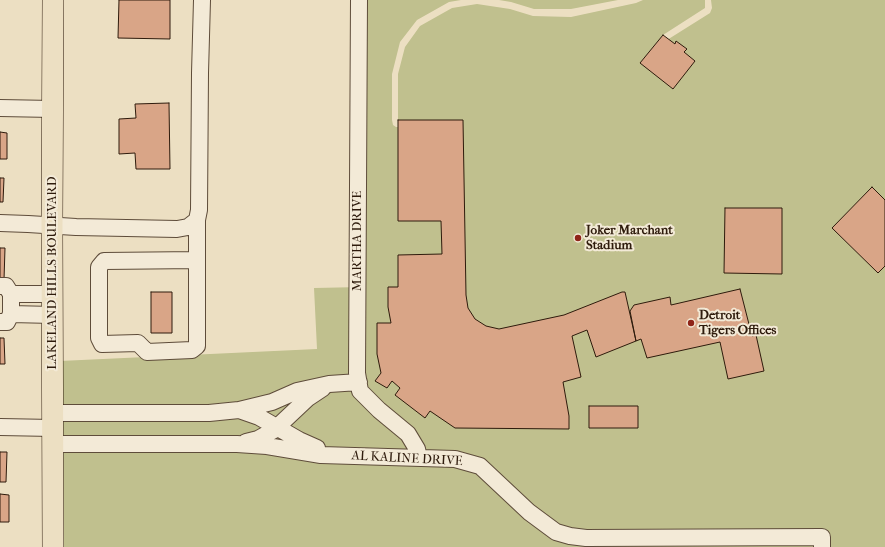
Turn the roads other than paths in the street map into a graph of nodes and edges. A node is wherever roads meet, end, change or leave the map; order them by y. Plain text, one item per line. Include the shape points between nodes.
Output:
1 (53, 0) edge
2 (202, 0) edge
3 (359, 0) edge
4 (0, 108) edge
5 (53, 109) junction
6 (197, 220) junction
7 (0, 223) edge
8 (52, 225) junction
9 (197, 260) junction
10 (5, 290) edge
11 (53, 294) junction
12 (53, 315) junction
13 (5, 318) edge
14 (359, 382) junction
15 (329, 384) junction
16 (239, 410) junction
17 (0, 427) edge
18 (277, 427) junction
19 (53, 428) junction
20 (237, 444) junction
21 (333, 455) junction
22 (418, 458) junction
23 (53, 547) edge
24 (822, 547) edge

1 - 5 main road, LAKELAND HILLS BOULEVARD
2 - 6 street
3 - 14 street, MARTHA DRIVE
4 - 5 street
5 - 8 main road, LAKELAND HILLS BOULEVARD
6 - 8 street via 188,227 177,229
6 - 9 street
7 - 8 street
8 - 11 main road, LAKELAND HILLS BOULEVARD
9 - 9 street via 197,346 192,350 147,352 138,343 102,344 99,338 99,267 104,261
10 - 11 street
10 - 13 street
11 - 12 main road, LAKELAND HILLS BOULEVARD
12 - 13 street
12 - 19 main road, LAKELAND HILLS BOULEVARD
14 - 15 street
14 - 22 street, MARTHA DRIVE via 360,391 408,434 417,449
15 - 16 street via 297,391 272,402
15 - 18 street via 308,398
16 - 18 street
16 - 19 street
17 - 19 street
18 - 20 street via 258,439
18 - 21 street via 298,440
19 - 20 street, AL KALINE DRIVE
19 - 23 main road, LAKELAND HILLS BOULEVARD
20 - 21 street, AL KALINE DRIVE
21 - 22 street, AL KALINE DRIVE
22 - 24 street, AL KALINE DRIVE via 455,459 480,466 529,512 556,532 570,536 822,537

